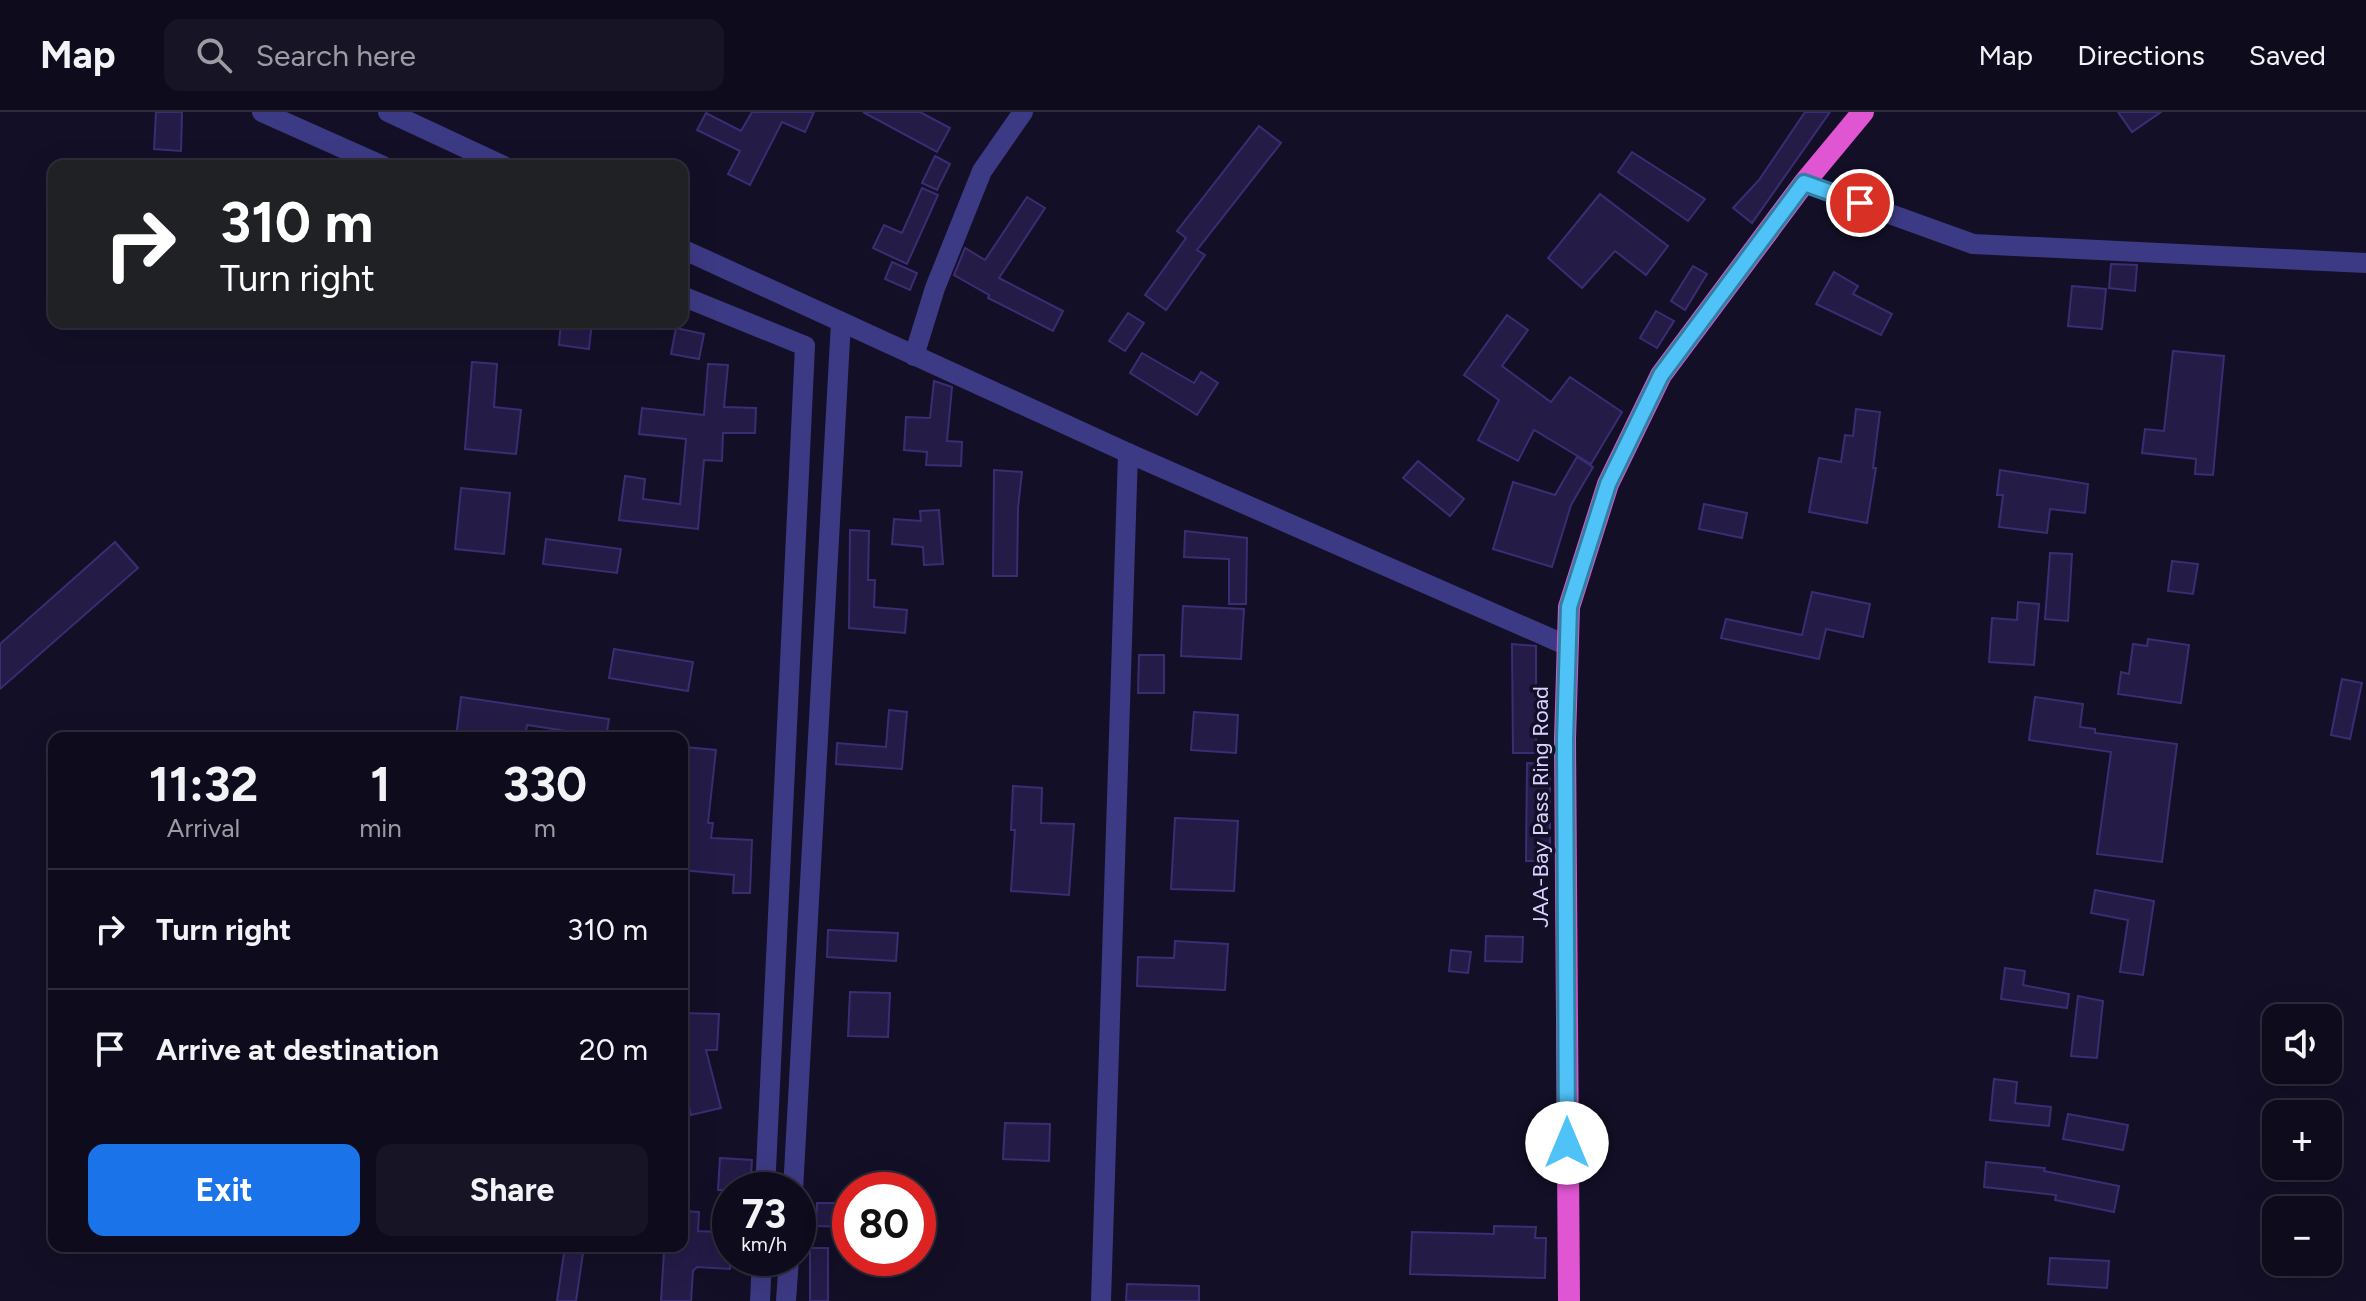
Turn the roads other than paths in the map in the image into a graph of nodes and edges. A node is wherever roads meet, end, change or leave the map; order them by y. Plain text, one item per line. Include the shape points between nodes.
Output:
1 (262, 112) edge
2 (388, 112) edge
3 (1023, 112) edge
4 (1863, 112) edge
5 (370, 160) edge
6 (491, 160) edge
7 (1804, 183) junction
8 (688, 252) edge
9 (2366, 263) edge
10 (688, 298) edge
11 (841, 322) junction
12 (914, 356) junction
13 (1128, 453) junction
14 (1568, 646) junction
15 (766, 1172) edge
16 (794, 1172) edge
17 (761, 1276) edge
18 (788, 1276) edge
19 (760, 1301) edge
20 (786, 1301) edge
21 (1101, 1301) edge
22 (1569, 1301) edge

1 - 5 street
2 - 6 street
3 - 12 street via 982,171
4 - 7 highway, JAA-Bay Pass Ring Road
7 - 9 street via 1973,244
7 - 14 highway, JAA-Bay Pass Ring Road via 1661,375 1608,484 1569,607
8 - 11 street
10 - 15 street via 805,346
11 - 12 street
11 - 16 street
12 - 13 street
13 - 14 street
13 - 21 street
14 - 22 highway, JAA-Bay Pass Ring Road
17 - 19 street
18 - 20 street

